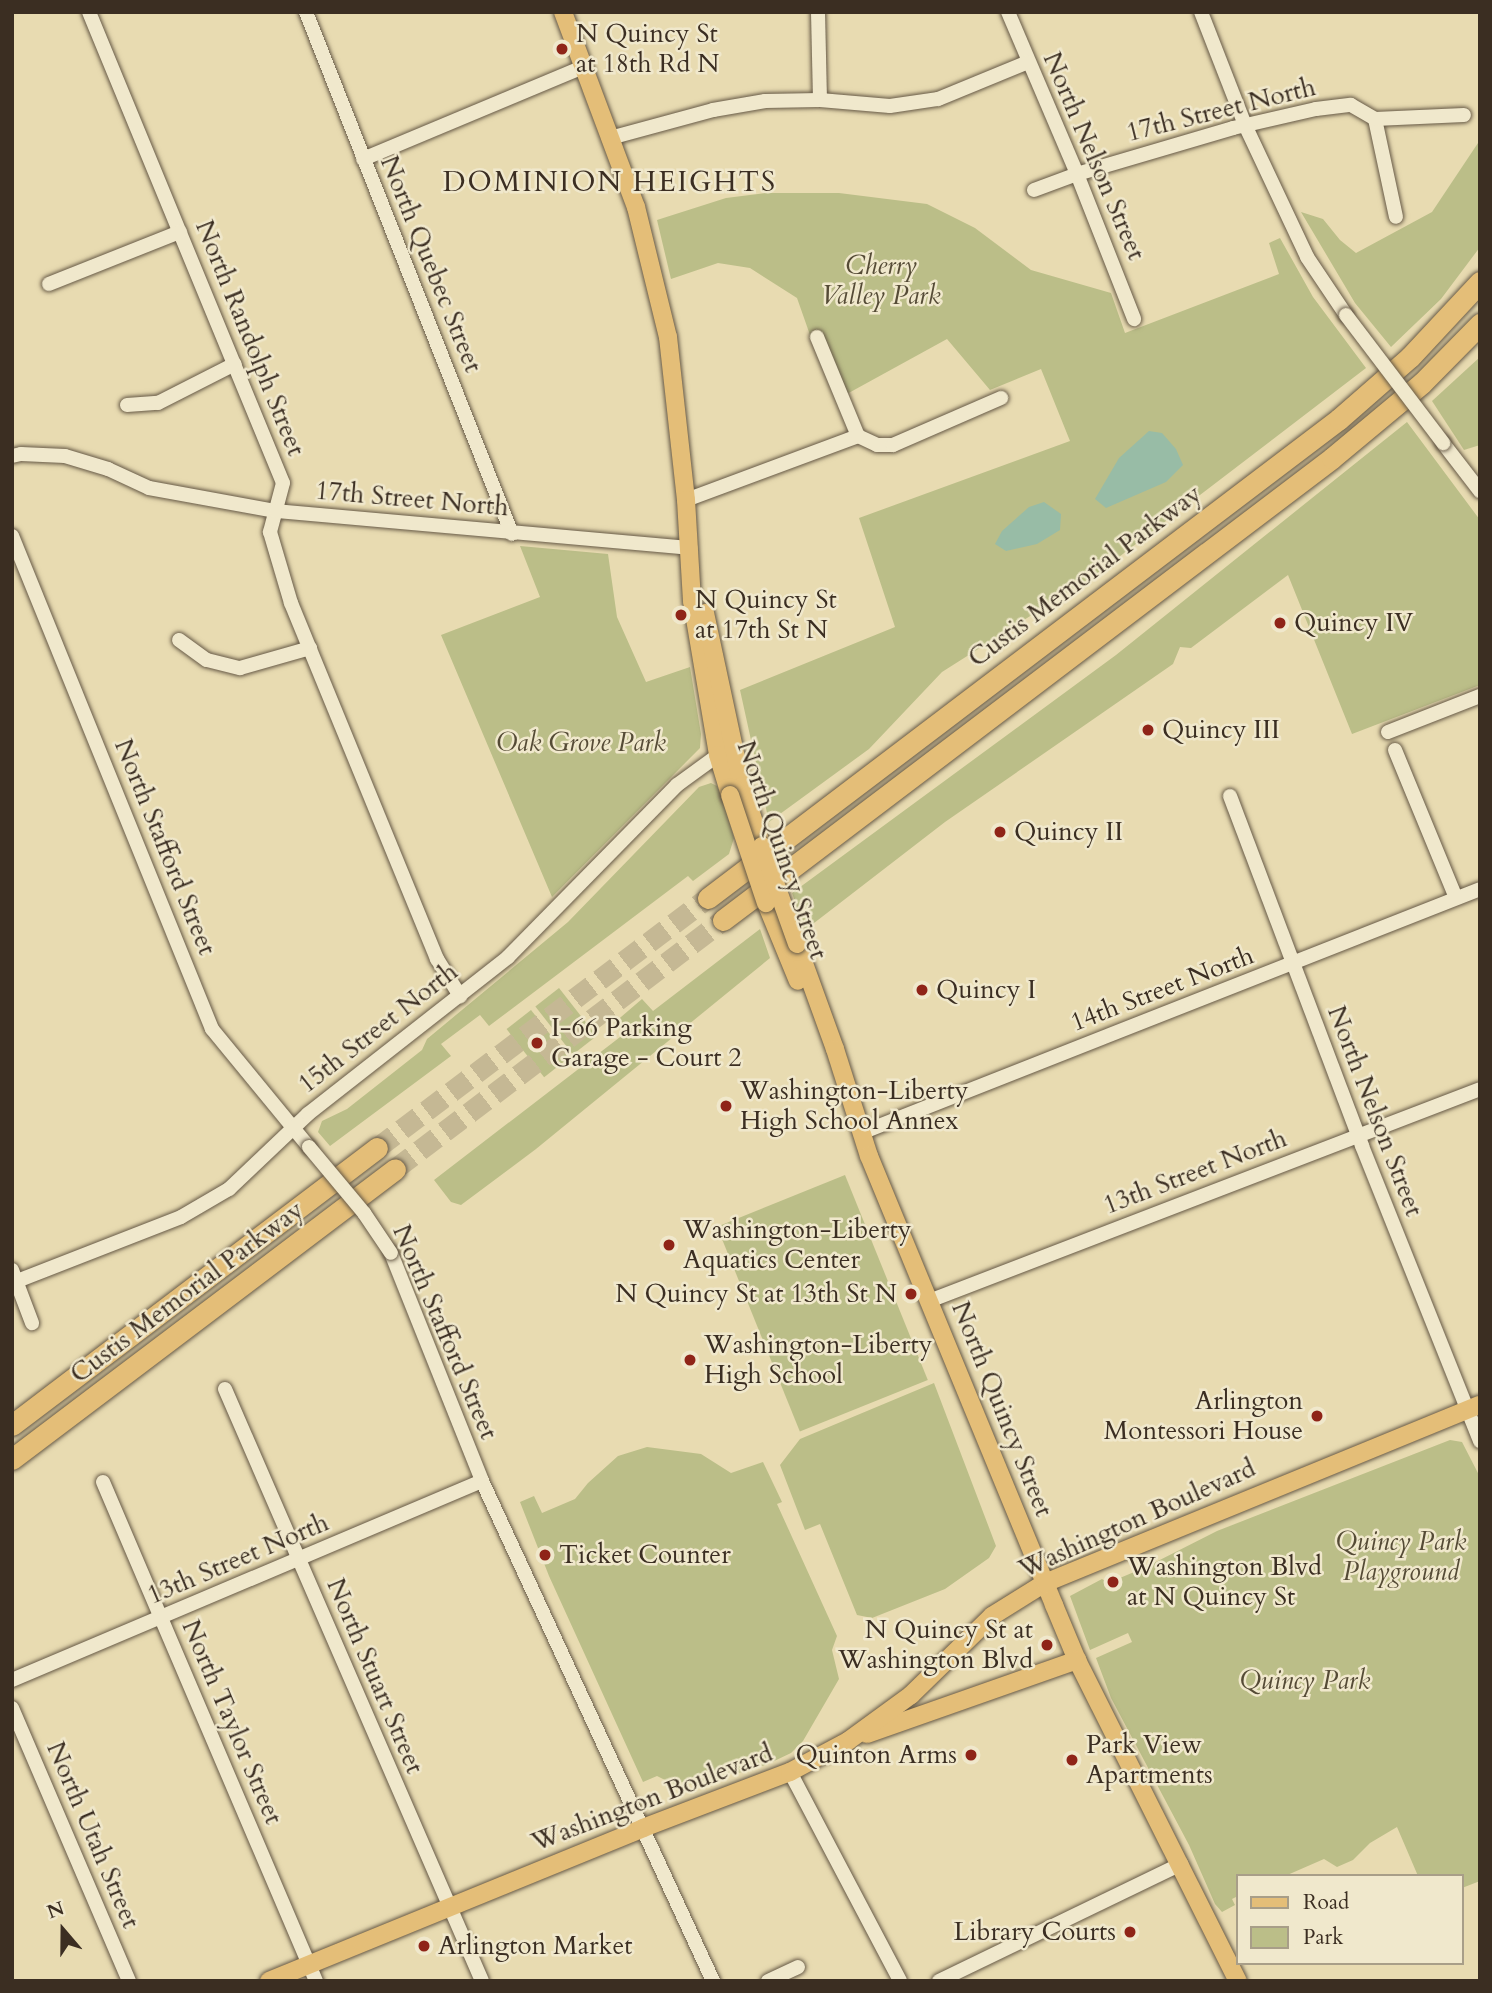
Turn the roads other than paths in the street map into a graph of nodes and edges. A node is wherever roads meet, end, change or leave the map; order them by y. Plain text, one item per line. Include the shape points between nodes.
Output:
1 (89, 12) edge
2 (306, 12) edge
3 (563, 12) edge
4 (818, 12) edge
5 (1008, 12) edge
6 (1201, 12) edge
7 (1028, 62) junction
8 (583, 67) junction
9 (820, 100) junction
10 (1464, 115) dead end
11 (1375, 119) junction
12 (1245, 125) junction
13 (610, 138) junction
14 (363, 159) junction
15 (1077, 174) junction
16 (1034, 190) dead end
17 (1396, 217) dead end
18 (180, 232) junction
19 (1480, 282) edge
20 (50, 284) dead end
21 (1134, 319) dead end
22 (1480, 324) edge
23 (817, 337) dead end
24 (234, 364) junction
25 (1002, 398) dead end
26 (127, 405) dead end
27 (858, 436) junction
28 (12, 456) edge
29 (1480, 491) edge
30 (686, 500) junction
31 (276, 511) junction
32 (512, 534) junction
33 (12, 536) edge
34 (690, 548) junction
35 (179, 640) dead end
36 (310, 648) junction
37 (1480, 696) edge
38 (1388, 732) dead end
39 (726, 750) junction
40 (1395, 750) dead end
41 (1230, 796) dead end
42 (1480, 889) edge
43 (708, 898) tunnel mouth
44 (1456, 898) junction
45 (723, 920) tunnel mouth
46 (1292, 964) junction
47 (460, 996) junction
48 (1480, 1089) edge
49 (858, 1126) junction
50 (293, 1128) junction
51 (1359, 1136) junction
52 (377, 1148) tunnel mouth
53 (395, 1169) tunnel mouth
54 (14, 1278) edge
55 (929, 1301) junction
56 (32, 1323) dead end
57 (225, 1389) dead end
58 (1473, 1407) edge
59 (12, 1425) edge
60 (1480, 1441) edge
61 (12, 1459) edge
62 (482, 1481) junction
63 (103, 1482) dead end
64 (299, 1560) junction
65 (1045, 1583) junction
66 (162, 1617) junction
67 (1077, 1660) junction
68 (12, 1680) edge
69 (12, 1708) edge
70 (848, 1741) junction
71 (790, 1772) junction
72 (643, 1828) junction
73 (1181, 1864) junction
74 (447, 1907) junction
75 (797, 1967) dead end
76 (312, 1973) edge
77 (129, 1981) edge
78 (270, 1981) edge
79 (481, 1981) edge
80 (713, 1981) edge
81 (768, 1981) edge
82 (900, 1981) edge
83 (939, 1981) edge
84 (1238, 1981) edge

1 - 18 street, North Randolph Street
2 - 14 street, North Quebec Street
3 - 8 main road, North Quincy Street
4 - 9 street
5 - 7 street, North Nelson Street
6 - 12 street
7 - 9 street via 938,99 890,106
7 - 15 street, North Nelson Street
8 - 13 main road, North Quincy Street
8 - 14 street
9 - 13 street via 765,101 713,110
10 - 11 street, 17th Street North
11 - 12 street, 17th Street North via 1351,105
11 - 17 street
12 - 15 street, 17th Street North
12 - 29 street, bridge via 1307,257
13 - 30 main road, North Quincy Street via 644,234 668,337
14 - 32 street, North Quebec Street
15 - 16 street, 17th Street North
15 - 21 street, North Nelson Street
18 - 20 street
18 - 24 street, North Randolph Street
19 - 43 highway, Custis Memorial Parkway via 1410,358 1339,419
22 - 45 highway, Custis Memorial Parkway via 1422,383 1332,458
23 - 27 street
24 - 26 street via 158,403
24 - 31 street, North Randolph Street via 284,483
25 - 27 street via 893,445 877,445
27 - 30 street
28 - 31 street, 17th Street North via 65,456 107,468 149,488
30 - 34 main road, North Quincy Street
31 - 32 street, 17th Street North
31 - 36 street, North Randolph Street via 270,532
32 - 34 street, 17th Street North
33 - 50 street, North Stafford Street via 212,1029
34 - 39 main road, North Quincy Street via 692,601
35 - 36 street via 207,660 240,668
36 - 47 street, North Randolph Street via 437,959
37 - 38 street
39 - 47 street, 15th Street North via 677,785 508,957
39 - 49 main road, North Quincy Street, bridge via 766,903 792,948 835,1049
40 - 44 street
41 - 46 street, North Nelson Street
42 - 44 street, 14th Street North
44 - 46 street, 14th Street North
46 - 49 street, 14th Street North
46 - 51 street, North Nelson Street
47 - 50 street, 15th Street North
48 - 51 street, 13th Street North
49 - 55 main road, North Quincy Street
50 - 54 street, 15th Street North via 256,1166 206,1205
50 - 62 street, North Stafford Street, bridge via 391,1253
51 - 55 street, 13th Street North
51 - 58 street, North Nelson Street
52 - 59 highway, Custis Memorial Parkway
53 - 61 highway, Custis Memorial Parkway
54 - 56 street
55 - 65 main road, North Quincy Street
57 - 64 street, North Stuart Street
58 - 60 street, North Nelson Street
58 - 65 main road, Washington Boulevard
62 - 64 street, 13th Street North
62 - 72 street, North Stafford Street
63 - 66 street, North Taylor Street
64 - 66 street, 13th Street North
64 - 74 street, North Stuart Street
65 - 67 main road, North Quincy Street
65 - 70 main road, Washington Boulevard via 992,1616 911,1695
66 - 68 street, 13th Street North
66 - 76 street, North Taylor Street
67 - 70 main road
67 - 73 main road, North Quincy Street
69 - 77 street, North Utah Street
70 - 71 main road, Washington Boulevard
71 - 72 main road, Washington Boulevard
71 - 82 street
72 - 74 main road, Washington Boulevard
72 - 80 street, North Stafford Street
73 - 83 street
73 - 84 main road, North Quincy Street
74 - 76 main road, Washington Boulevard
74 - 79 street, North Stuart Street
75 - 81 street
76 - 78 main road, Washington Boulevard

